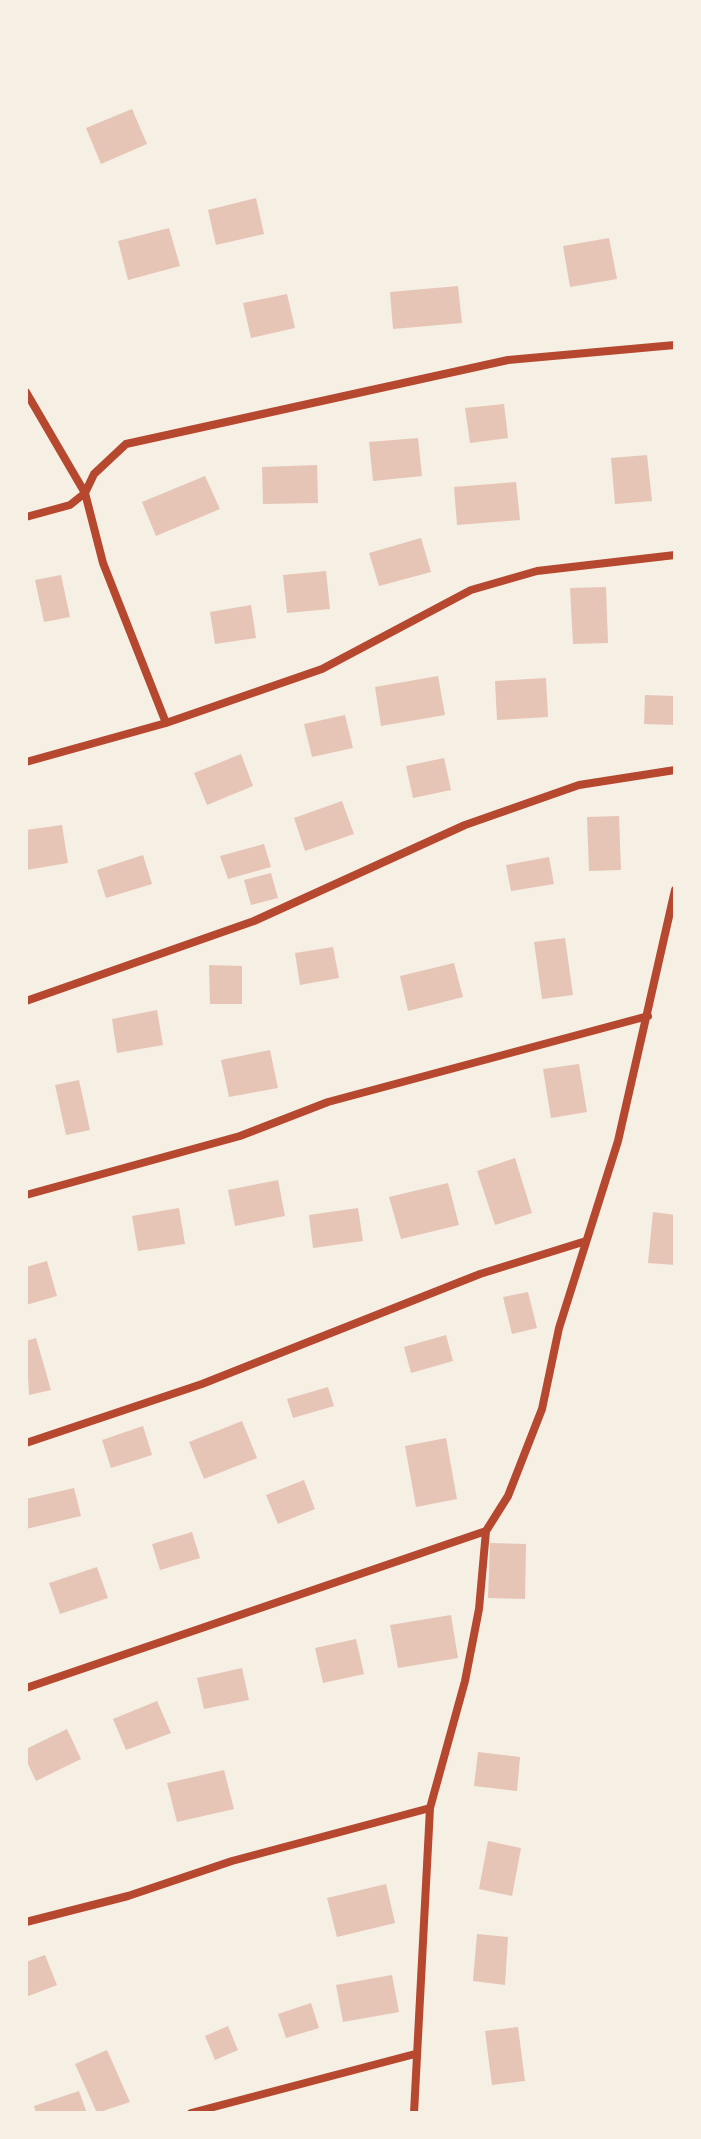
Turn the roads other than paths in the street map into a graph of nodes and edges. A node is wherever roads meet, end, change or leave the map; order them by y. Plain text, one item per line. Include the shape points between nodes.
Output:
1 (675, 345) edge
2 (26, 392) edge
3 (85, 493) junction
4 (26, 517) edge
5 (675, 555) edge
6 (166, 723) junction
7 (26, 762) edge
8 (675, 770) edge
9 (675, 890) edge
10 (26, 1001) edge
11 (648, 1016) junction
12 (26, 1195) edge
13 (586, 1241) junction
14 (26, 1443) edge
15 (486, 1531) junction
16 (26, 1688) edge
17 (430, 1808) junction
18 (26, 1922) edge
19 (415, 2054) junction
20 (191, 2113) edge
21 (414, 2113) edge

1 - 3 street via 508,360 126,444 94,474
2 - 3 street
3 - 4 street via 70,505
3 - 6 street via 103,563
5 - 6 street via 537,571 471,590 322,669
6 - 7 street
8 - 10 street via 579,785 465,825 254,921
9 - 11 street
11 - 12 street via 328,1102 240,1136
11 - 13 street via 618,1141
13 - 14 street via 480,1274 202,1384
13 - 15 street via 559,1328 542,1409 508,1496
15 - 16 street
15 - 17 street via 465,1681
17 - 18 street
17 - 19 street
19 - 20 street
19 - 21 street

